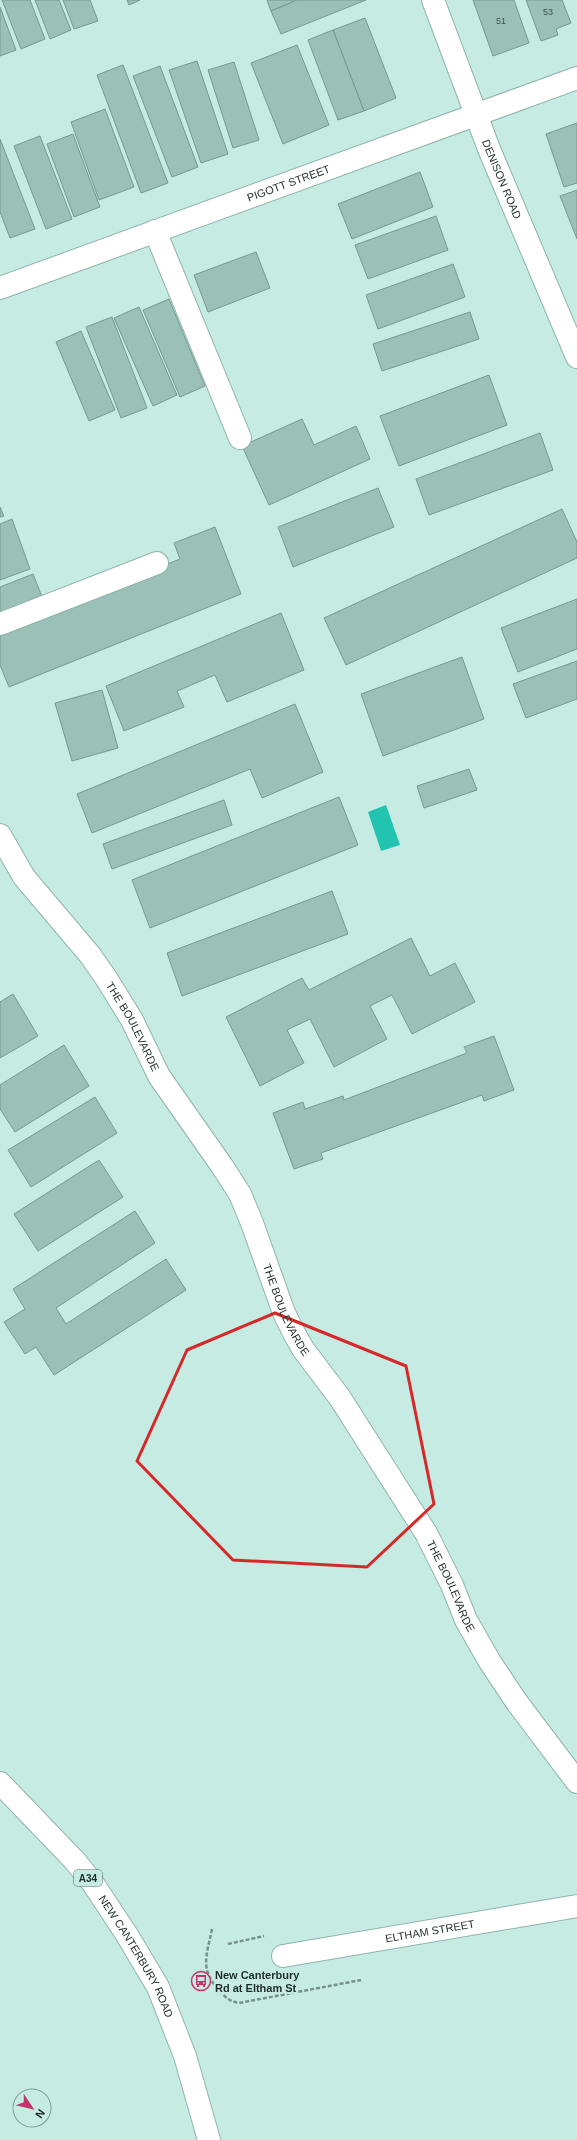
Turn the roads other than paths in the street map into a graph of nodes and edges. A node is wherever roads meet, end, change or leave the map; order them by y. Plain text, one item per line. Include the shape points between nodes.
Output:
1 (433, 0) edge
2 (577, 78) edge
3 (476, 115) junction
4 (156, 231) junction
5 (0, 288) edge
6 (577, 357) edge
7 (240, 438) dead end
8 (157, 563) dead end
9 (0, 624) edge
10 (0, 835) edge
11 (577, 1782) edge
12 (0, 1783) edge
13 (577, 1906) edge
14 (283, 1956) dead end
15 (209, 2140) edge

1 - 3 main road, DENISON ROAD
2 - 3 main road, PIGOTT STREET
3 - 4 main road, PIGOTT STREET
3 - 6 main road, DENISON ROAD
4 - 5 main road, PIGOTT STREET
4 - 7 main road
8 - 9 main road
10 - 11 main road, THE BOULEVARDE via 24,877 90,955 106,978 132,1020 159,1076 236,1189 252,1223 284,1313 303,1349 340,1398 426,1533 466,1620 486,1656 516,1701
12 - 15 main road, NEW CANTERBURY ROAD / A34 via 57,1840 88,1877 158,1987 185,2056
13 - 14 main road, ELTHAM STREET

